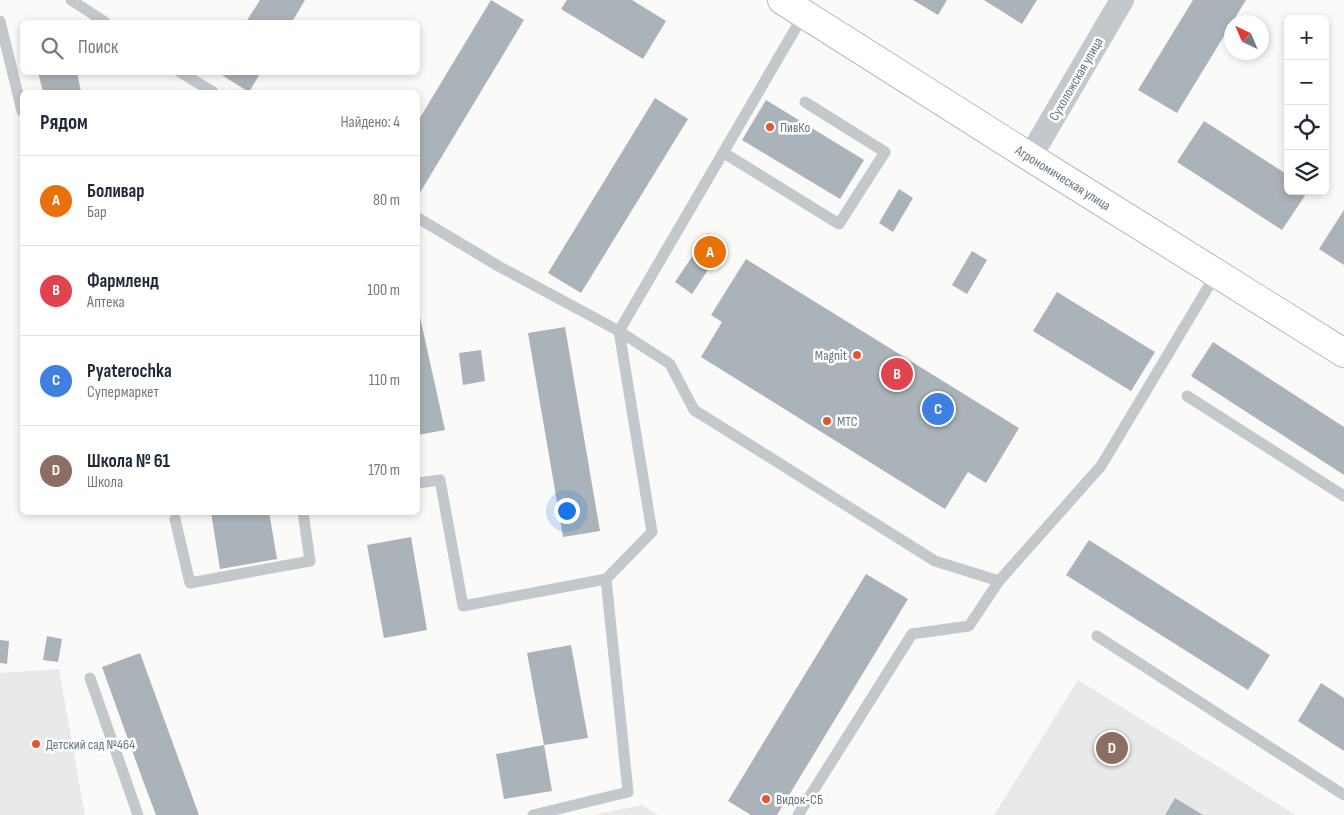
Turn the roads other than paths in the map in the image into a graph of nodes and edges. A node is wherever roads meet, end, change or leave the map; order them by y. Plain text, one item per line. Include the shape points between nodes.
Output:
1 (71, 0) edge
2 (1122, 0) edge
3 (793, 7) edge
4 (102, 20) edge
5 (0, 21) edge
6 (185, 75) edge
7 (209, 90) edge
8 (805, 102) dead end
9 (20, 103) edge
10 (724, 153) junction
11 (1030, 157) junction
12 (420, 219) edge
13 (1216, 274) junction
14 (619, 331) junction
15 (1344, 353) edge
16 (1187, 396) dead end
17 (420, 483) edge
18 (1344, 496) edge
19 (303, 515) edge
20 (175, 519) dead end
21 (606, 579) junction
22 (999, 581) junction
23 (1097, 636) dead end
24 (90, 678) dead end
25 (1344, 795) edge
26 (138, 815) edge
27 (533, 815) edge
28 (798, 815) edge

1 - 4 lane
2 - 11 street, Сухоложская улица
3 - 10 lane
3 - 11 street, Агрономическая улица
5 - 9 lane
6 - 7 lane
8 - 10 lane via 885,152 839,224
10 - 14 lane
11 - 13 street, Агрономическая улица
12 - 14 lane
13 - 15 street, Агрономическая улица
13 - 22 lane via 1101,466
14 - 21 lane via 652,532
14 - 22 lane via 670,364 694,410 935,560
16 - 18 lane
17 - 21 lane via 440,480 462,606
19 - 20 lane via 310,560 190,583
21 - 27 lane via 628,792
22 - 28 lane via 969,626 912,634
23 - 25 lane
24 - 26 lane

